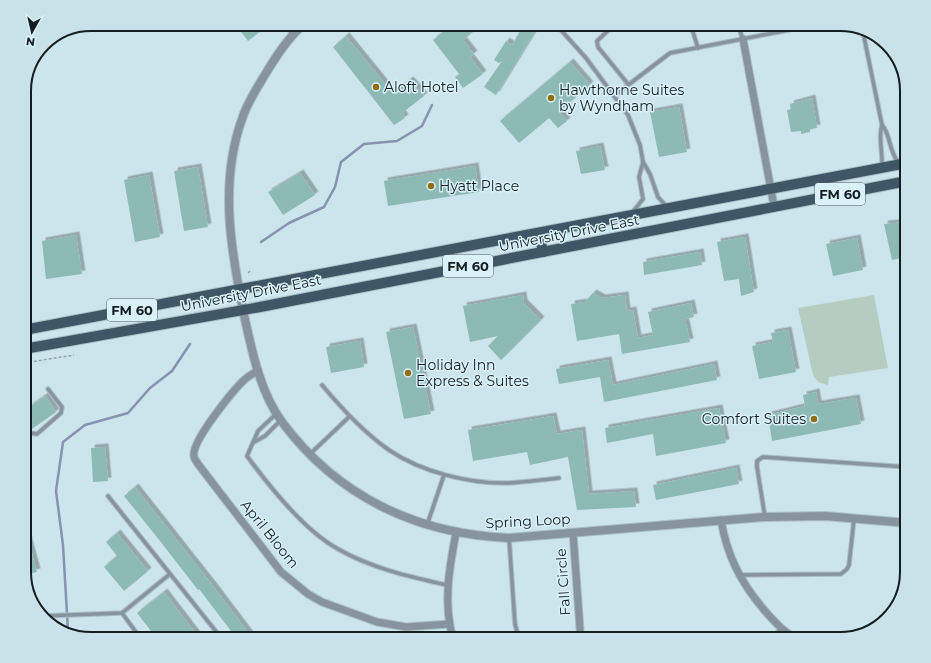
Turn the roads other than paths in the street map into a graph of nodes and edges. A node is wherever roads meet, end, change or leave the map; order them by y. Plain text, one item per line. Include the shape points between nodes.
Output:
1 (562, 31) edge
2 (606, 31) edge
3 (693, 31) edge
4 (740, 31) edge
5 (784, 31) edge
6 (294, 33) edge
7 (864, 36) edge
8 (743, 39) junction
9 (698, 48) junction
10 (628, 84) junction
11 (615, 95) junction
12 (882, 125) junction
13 (900, 161) edge
14 (643, 162) junction
15 (900, 165) edge
16 (882, 168) junction
17 (900, 182) edge
18 (770, 189) junction
19 (774, 206) junction
20 (668, 208) junction
21 (630, 215) junction
22 (539, 233) junction
23 (543, 252) junction
24 (239, 290) junction
25 (243, 310) junction
26 (31, 329) edge
27 (31, 348) edge
28 (258, 370) junction
29 (322, 385) dead end
30 (48, 390) dead end
31 (279, 417) junction
32 (349, 417) junction
33 (31, 433) edge
34 (254, 442) junction
35 (310, 454) junction
36 (900, 467) edge
37 (444, 475) junction
38 (559, 478) dead end
39 (108, 496) dead end
40 (765, 517) junction
41 (854, 518) junction
42 (721, 520) junction
43 (900, 522) edge
44 (427, 526) junction
45 (456, 533) junction
46 (572, 533) junction
47 (509, 538) junction
48 (170, 574) junction
49 (738, 575) junction
50 (447, 585) junction
51 (122, 613) junction
52 (50, 614) edge
53 (449, 624) junction
54 (580, 629) dead end
55 (783, 630) junction
56 (136, 632) edge
57 (216, 632) edge
58 (451, 632) edge
59 (517, 632) edge
60 (781, 632) edge
61 (786, 632) edge

1 - 11 lane
2 - 10 lane via 597,41 598,47
3 - 9 lane
4 - 8 lane
5 - 8 lane
6 - 24 street, Spring Loop via 276,56 256,90 242,119 234,150 229,192 229,231
7 - 12 lane
8 - 9 lane
8 - 18 street
9 - 10 lane via 670,53
10 - 11 lane
11 - 14 lane via 628,115 640,145
12 - 13 lane via 892,154
12 - 16 lane
14 - 20 lane via 658,198
14 - 21 lane via 639,177 643,199
15 - 16 main road, University Drive East / FM 60
16 - 18 main road, University Drive East / FM 60
17 - 19 main road, University Drive East / FM 60
18 - 19 street
18 - 20 main road, University Drive East / FM 60
19 - 23 main road, University Drive East / FM 60
20 - 21 main road, University Drive East / FM 60
21 - 22 main road, University Drive East / FM 60
22 - 23 main road
22 - 24 main road, University Drive East / FM 60
23 - 25 main road, University Drive East / FM 60
24 - 25 street, Spring Loop
24 - 26 main road, University Drive East / FM 60
25 - 27 main road, University Drive East / FM 60
25 - 28 street, Spring Loop
28 - 31 street, Spring Loop via 266,394
28 - 53 street, April Bloom via 227,398 200,437 194,456 198,464 281,572 308,594 322,602 377,622 406,627
29 - 32 lane
30 - 33 lane via 62,407 62,413 38,434
31 - 34 lane via 265,436
31 - 34 lane via 258,431
31 - 35 street, Spring Loop
32 - 35 lane
32 - 37 lane via 390,451
34 - 50 lane via 247,456 262,477 298,517 332,545 386,570
35 - 44 street, Spring Loop via 336,478 372,502
36 - 40 lane via 763,457 757,461 757,467
37 - 38 lane via 507,483
37 - 44 lane
39 - 48 lane
40 - 41 street, Spring Loop via 798,515
40 - 42 street, Spring Loop
41 - 43 street, Spring Loop
41 - 49 lane via 847,570 841,574
42 - 46 street, Spring Loop
42 - 49 street via 727,550
44 - 45 street, Spring Loop
45 - 47 street, Spring Loop
45 - 50 street
46 - 47 street, Spring Loop
46 - 54 street, Fall Circle
47 - 59 lane
48 - 51 lane
48 - 57 lane
49 - 55 street
50 - 53 street
51 - 52 lane
51 - 56 lane
53 - 58 street
55 - 60 street
55 - 61 street

